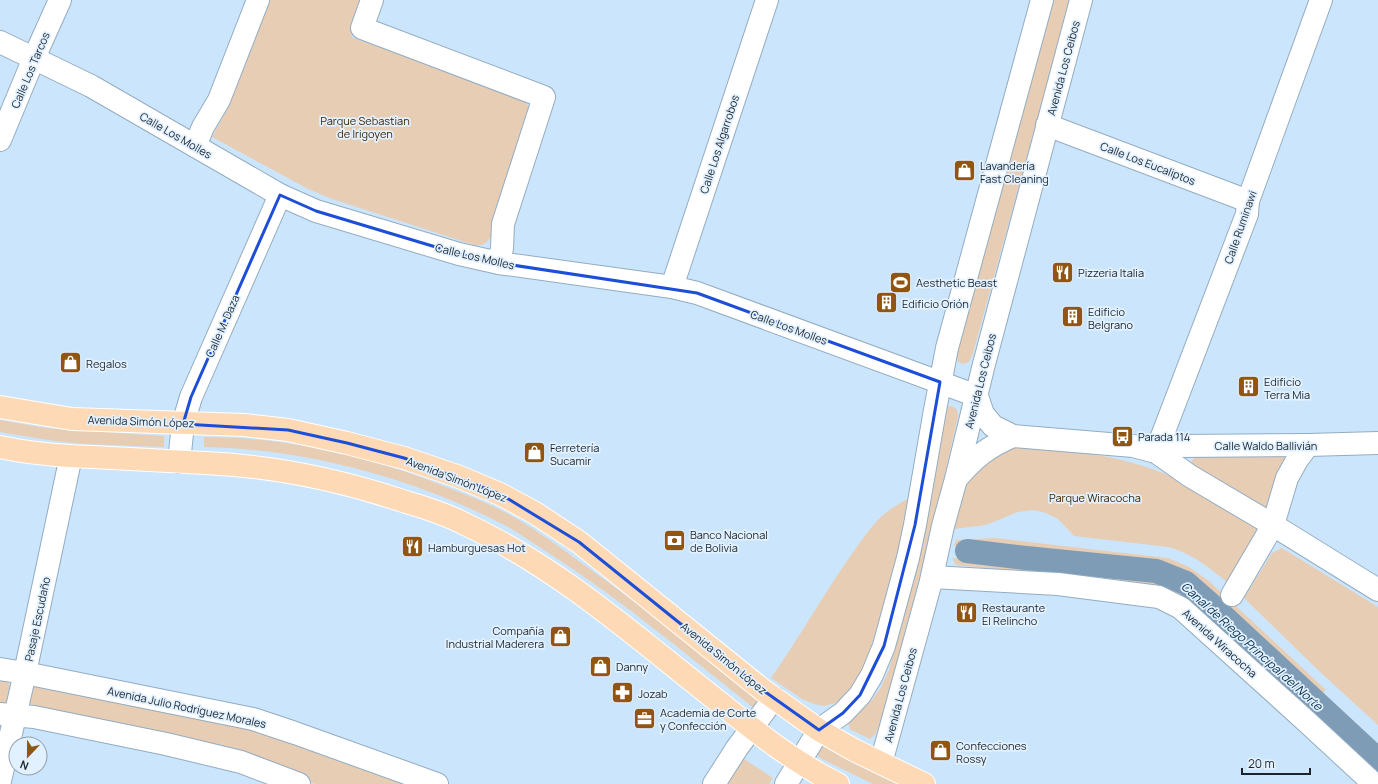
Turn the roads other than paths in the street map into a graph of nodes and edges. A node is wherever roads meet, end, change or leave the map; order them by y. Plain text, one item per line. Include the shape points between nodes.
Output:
1 (60, 0) edge
2 (258, 0) edge
3 (372, 0) edge
4 (766, 0) edge
5 (1042, 0) edge
6 (1081, 0) edge
7 (1321, 0) edge
8 (0, 42) edge
9 (34, 58) junction
10 (1047, 125) junction
11 (0, 140) edge
12 (195, 146) junction
13 (280, 195) junction
14 (1248, 201) junction
15 (499, 263) junction
16 (672, 287) junction
17 (940, 382) junction
18 (977, 396) junction
19 (0, 407) edge
20 (183, 424) junction
21 (1013, 436) junction
22 (1378, 443) edge
23 (1308, 445) junction
24 (0, 447) edge
25 (1156, 452) junction
26 (71, 456) junction
27 (179, 462) junction
28 (956, 479) junction
29 (1273, 525) junction
30 (932, 577) junction
31 (1378, 590) edge
32 (1232, 595) dead end
33 (0, 669) edge
34 (25, 673) junction
35 (774, 698) junction
36 (7, 714) edge
37 (751, 728) junction
38 (819, 730) junction
39 (798, 762) junction
40 (881, 763) junction
41 (0, 781) edge
42 (299, 784) edge
43 (437, 784) edge
44 (714, 784) edge
45 (786, 784) edge
46 (838, 784) edge
47 (924, 784) edge
48 (1374, 784) edge

1 - 9 street, Calle Los Tarcos
2 - 12 street via 219,100
3 - 15 street via 362,28 544,97 503,224
4 - 16 street, Calle Los Algarrobos
5 - 17 street via 951,332
6 - 10 street, Avenida Los Ceibos
7 - 14 street, Calle Ruminawi
8 - 9 street, Calle Los Molles
9 - 11 street, Calle Los Tarcos
9 - 12 street, Calle Los Molles via 91,86
10 - 14 street, Calle Los Eucaliptos
10 - 18 street, Avenida Los Ceibos
12 - 13 street, Calle Los Molles
13 - 15 street, Calle Los Molles via 316,211 458,254
13 - 20 street, Calle M. Daza via 191,397
14 - 25 street, Calle Ruminawi via 1247,214
15 - 16 street, Calle Los Molles
16 - 17 street, Calle Los Molles via 703,295
17 - 18 street, Calle Los Molles
17 - 38 street via 915,525 884,646 860,695 843,714
18 - 21 street via 983,414 993,426
18 - 28 street, Avenida Los Ceibos
19 - 20 main road, Avenida Simón López via 72,418
20 - 27 street, Calle M. Daza
20 - 35 main road, Avenida Simón López via 244,425 288,430 340,441 404,458 500,494 579,542
21 - 25 street via 1133,446
21 - 28 street via 983,452 970,462
22 - 23 street, Calle Waldo Ballivián
23 - 25 street, Calle Waldo Ballivián via 1178,446
23 - 29 street via 1296,460 1287,478
24 - 26 main road via 15,451
25 - 29 street via 1190,476
26 - 27 main road
26 - 34 street, Pasaje Escudaño
27 - 37 main road via 269,468 321,477 376,492 466,524 550,572
28 - 30 street, Avenida Los Ceibos
29 - 31 street
29 - 32 street
30 - 40 street, Avenida Los Ceibos
30 - 48 street, Avenida Wiracocha via 1058,584 1159,597 1181,608
33 - 34 street, Avenida Julio Rodríguez Morales
34 - 36 street, Pasaje Escudaño
34 - 43 street, Avenida Julio Rodríguez Morales via 253,719 296,732
35 - 37 street
35 - 38 main road, Avenida Simón López
36 - 41 street, Pasaje Escudaño
36 - 42 street via 34,717 166,744 241,762
37 - 39 main road
37 - 44 street
38 - 39 street
38 - 40 main road, Avenida Simón López
39 - 45 street
39 - 46 main road
40 - 47 main road, Avenida Simón López

